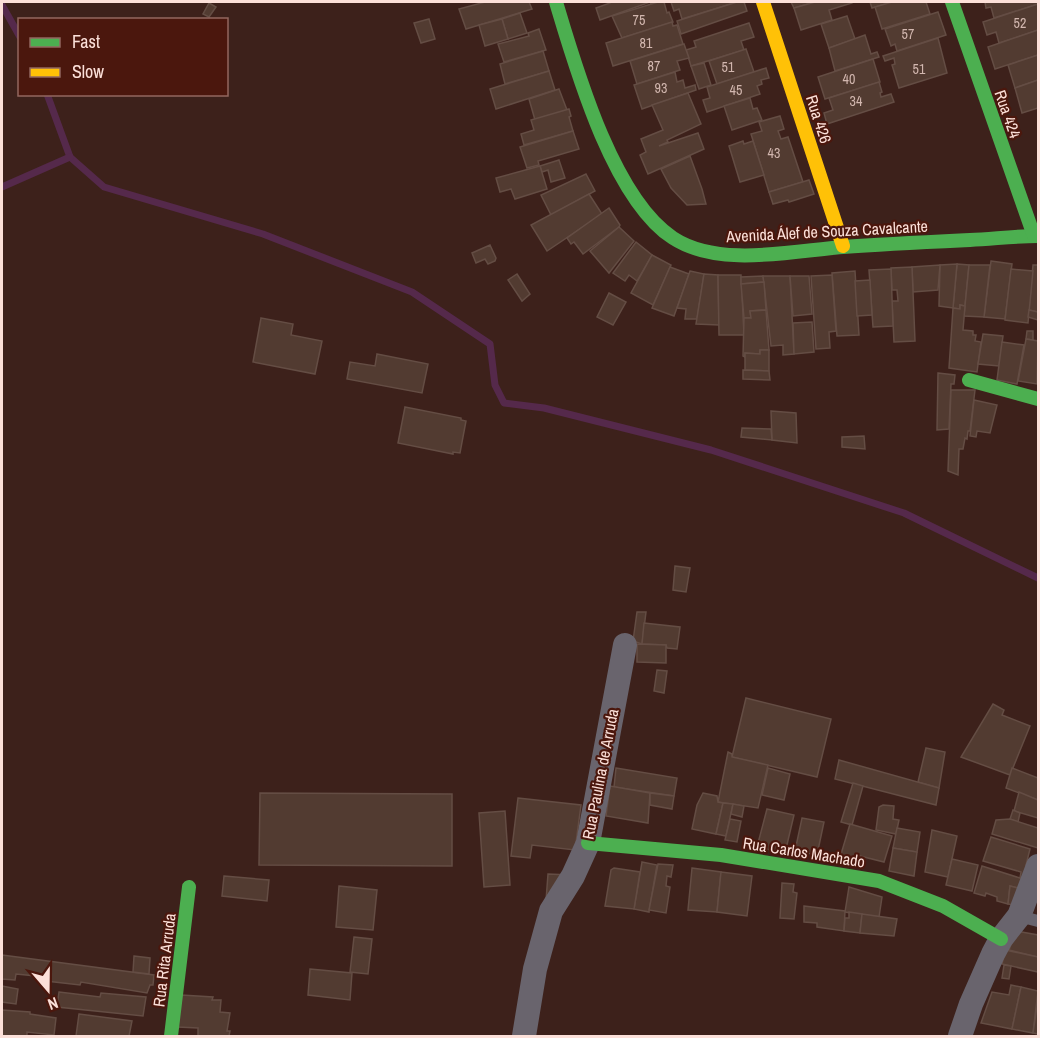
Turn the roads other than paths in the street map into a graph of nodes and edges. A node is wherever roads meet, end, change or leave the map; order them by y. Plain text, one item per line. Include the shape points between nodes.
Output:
1 (556, 2) edge
2 (763, 2) edge
3 (952, 2) edge
4 (1036, 236) edge
5 (843, 246) junction
6 (969, 380) dead end
7 (1038, 399) edge
8 (625, 645) dead end
9 (588, 843) junction
10 (1038, 866) edge
11 (189, 887) dead end
12 (1029, 919) edge
13 (1001, 939) junction
14 (171, 1036) edge
15 (524, 1036) edge
16 (960, 1036) edge

1 - 5 street, Avenida Álef de Souza Cavalcante via 579,77 617,169 635,200 663,230 683,244 716,254
2 - 5 street, Rua 426
3 - 4 street, Rua 424
4 - 5 street, Avenida Álef de Souza Cavalcante
6 - 7 street
8 - 9 street, Rua Paulina de Arruda
9 - 13 street, Rua Carlos Machado via 721,855 879,881 943,906
9 - 15 street, Rua Paulina de Arruda via 551,911 535,969
10 - 12 street
11 - 14 street, Rua Rita Arruda
12 - 13 street
13 - 16 street

